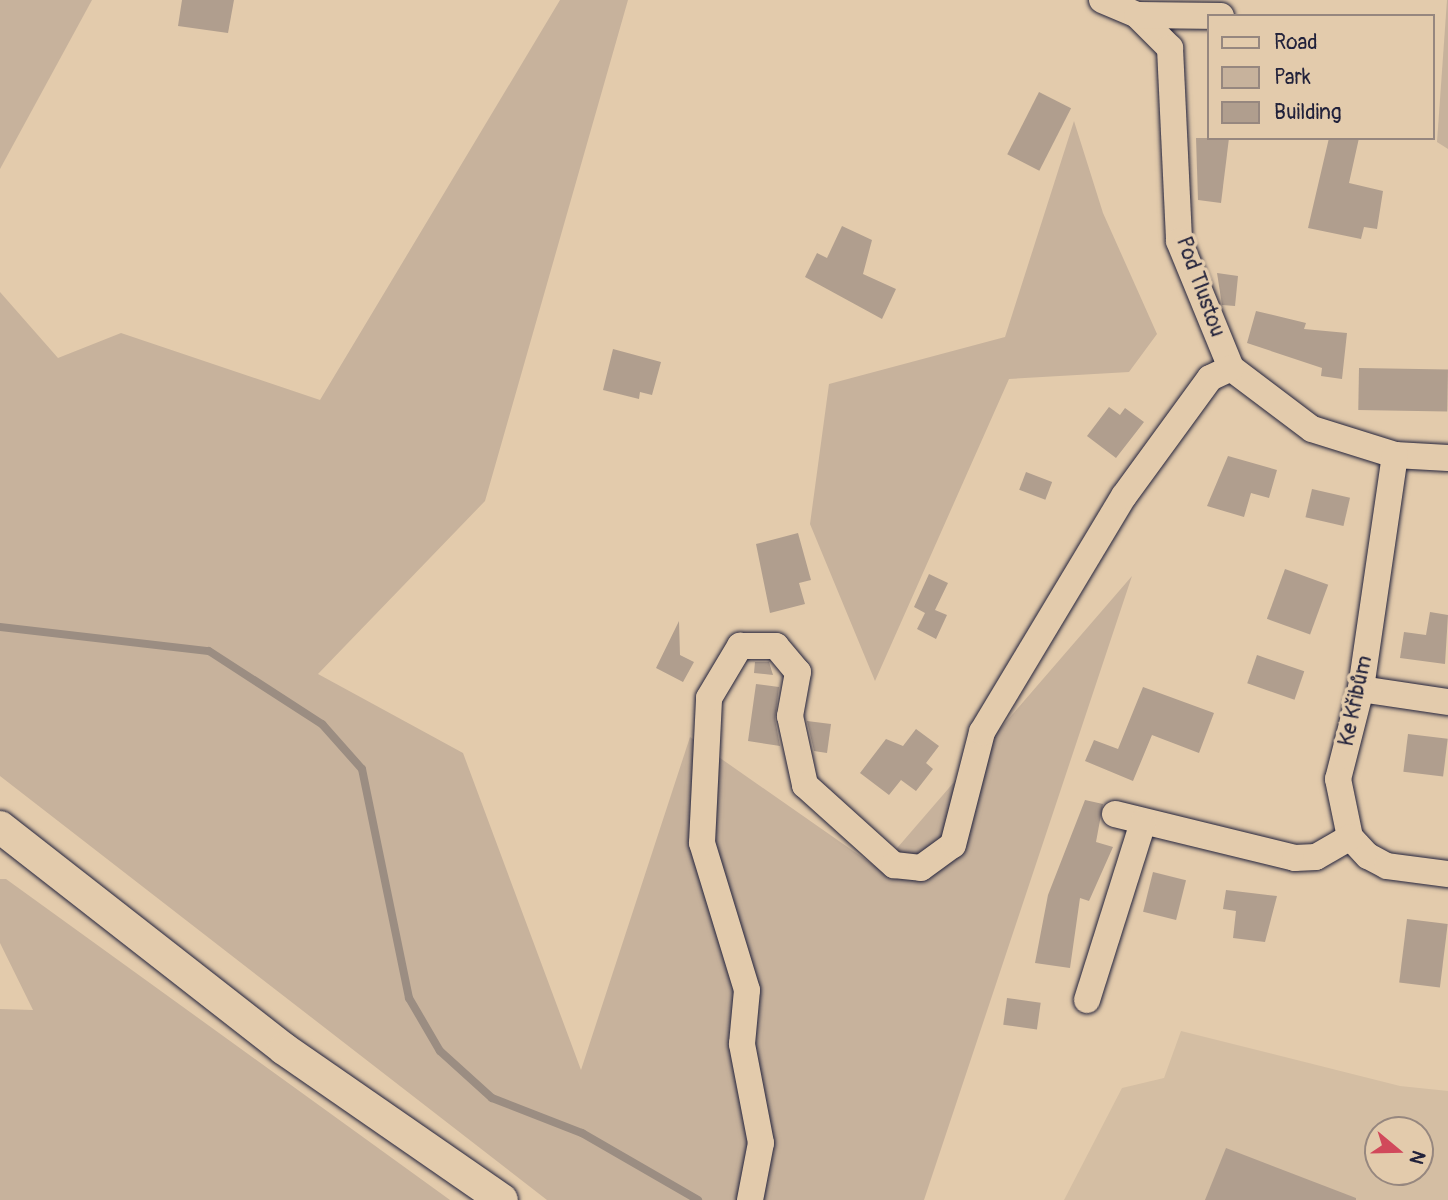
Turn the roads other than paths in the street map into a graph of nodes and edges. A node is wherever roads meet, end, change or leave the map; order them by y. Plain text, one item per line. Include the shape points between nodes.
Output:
1 (1102, 0) edge
2 (1137, 15) junction
3 (1206, 16) edge
4 (1231, 368) junction
5 (1395, 455) junction
6 (1448, 458) edge
7 (1361, 689) junction
8 (1448, 702) edge
9 (1115, 814) dead end
10 (1143, 822) junction
11 (0, 827) edge
12 (1350, 837) junction
13 (1448, 874) edge
14 (1087, 1000) dead end
15 (502, 1200) edge
16 (750, 1200) edge

1 - 2 street, Pod Tlustou
2 - 3 street
2 - 4 street, Pod Tlustou via 1170,48 1179,241
4 - 5 street via 1312,429
4 - 16 street via 1210,378 1124,496 982,732 953,845 921,868 894,865 805,785 790,716 798,672 776,646 740,646 709,698 702,843 747,990 742,1044 761,1143
5 - 6 street
5 - 7 street, Ke Křibům
7 - 8 street
7 - 12 street, Ke Křibům via 1338,779
9 - 10 street
10 - 12 street via 1296,858 1316,857
10 - 14 street
11 - 15 main road via 284,1049
12 - 13 street via 1387,866

